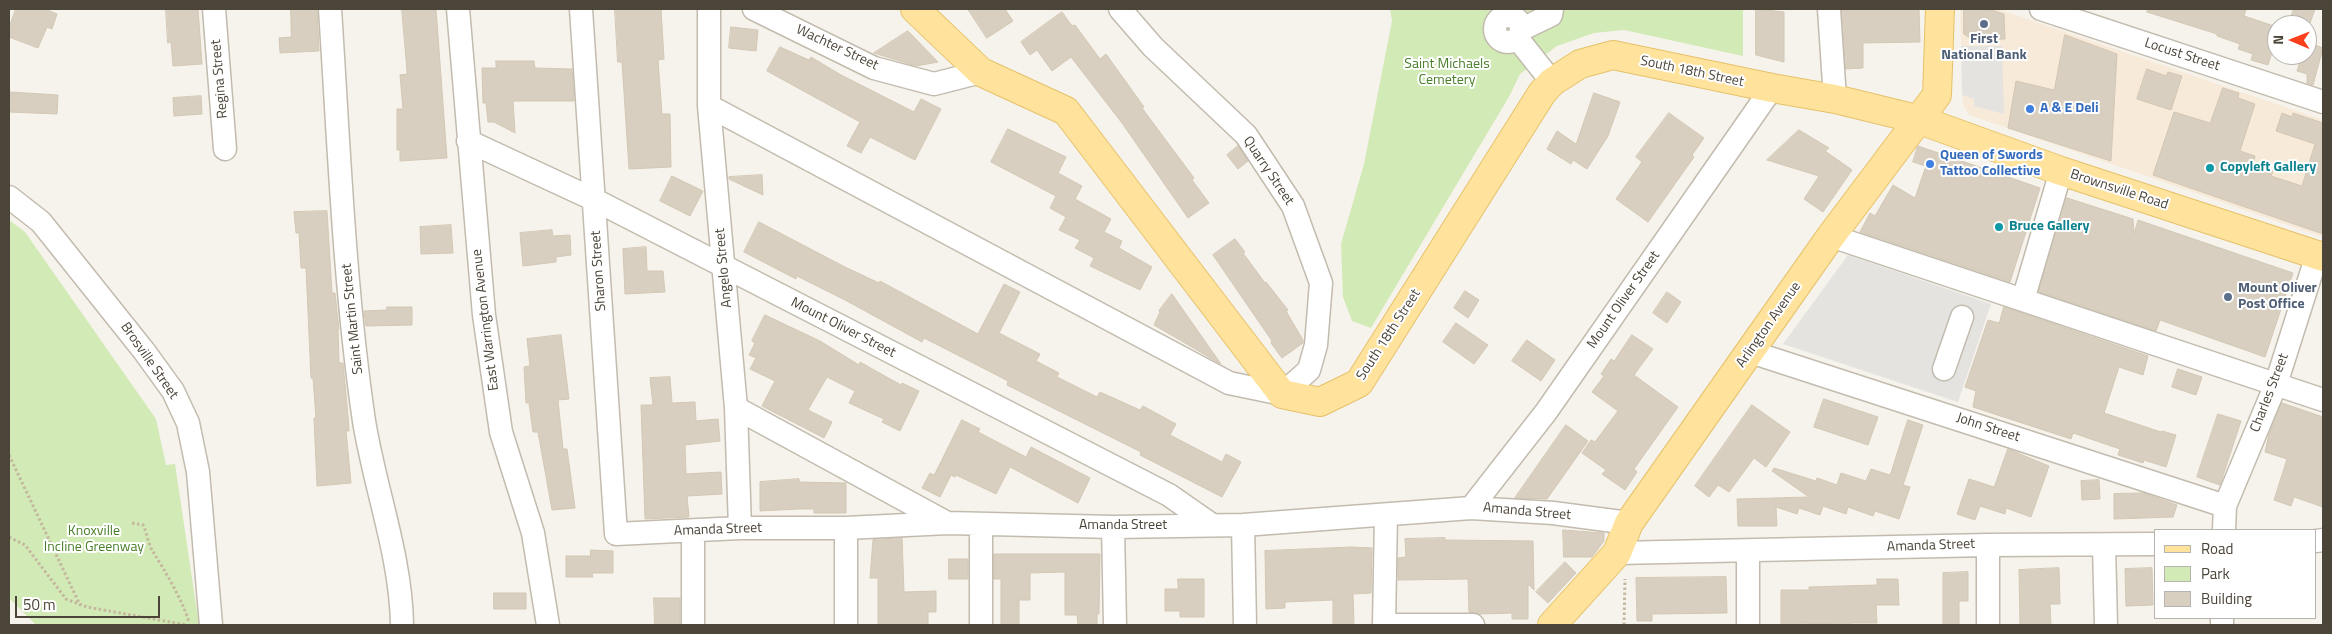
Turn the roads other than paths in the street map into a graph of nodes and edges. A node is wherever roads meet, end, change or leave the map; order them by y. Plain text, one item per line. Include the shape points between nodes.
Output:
1 (214, 9) edge
2 (330, 9) edge
3 (458, 9) edge
4 (581, 9) edge
5 (709, 9) edge
6 (754, 9) edge
7 (915, 9) edge
8 (1120, 9) edge
9 (1552, 9) edge
10 (1829, 9) edge
11 (1940, 9) edge
12 (2041, 9) edge
13 (1490, 16) edge
14 (1520, 34) junction
15 (981, 72) junction
16 (1552, 82) junction
17 (1772, 88) junction
18 (1835, 99) junction
19 (2323, 102) edge
20 (709, 106) junction
21 (1917, 119) junction
22 (468, 141) junction
23 (226, 149) dead end
24 (2061, 171) junction
25 (9, 196) edge
26 (595, 200) junction
27 (1831, 236) junction
28 (2320, 256) edge
29 (725, 267) junction
30 (2023, 300) junction
31 (1962, 317) dead end
32 (1751, 352) junction
33 (1944, 369) dead end
34 (2276, 384) junction
35 (1282, 394) junction
36 (2323, 400) edge
37 (736, 408) junction
38 (2225, 506) junction
39 (1471, 508) junction
40 (1386, 515) junction
41 (948, 523) junction
42 (1629, 523) junction
43 (980, 525) junction
44 (1243, 525) junction
45 (1212, 526) junction
46 (1113, 527) junction
47 (740, 528) junction
48 (846, 528) junction
49 (2224, 529) edge
50 (693, 532) junction
51 (616, 534) joint
52 (2154, 544) edge
53 (1988, 545) junction
54 (2104, 545) junction
55 (1748, 552) junction
56 (1621, 566) junction
57 (210, 625) edge
58 (402, 625) edge
59 (548, 625) edge
60 (693, 625) edge
61 (846, 625) edge
62 (981, 625) edge
63 (1115, 625) edge
64 (1245, 625) edge
65 (1384, 625) edge
66 (1474, 625) edge
67 (1552, 625) edge
68 (1748, 625) edge
69 (1988, 625) edge
70 (2106, 625) edge

1 - 23 street, Regina Street
2 - 58 street, Saint Martin Street via 349,290 364,422 402,595
3 - 22 street, East Warrington Avenue
4 - 26 street, Sharon Street
5 - 20 street, Angelo Street
6 - 15 street, Wachter Street via 874,68 934,84
7 - 15 main road
8 - 35 street, Quarry Street via 1153,47 1246,135 1293,206 1321,283 1316,345 1310,370
9 - 14 street via 1551,15
10 - 18 street
11 - 21 main road, Arlington Avenue via 1937,95
12 - 19 street, Locust Street
13 - 14 street via 1515,17 1520,22
14 - 16 street
15 - 35 main road via 1066,111
16 - 17 main road, South 18th Street via 1580,64 1613,55
16 - 35 main road, South 18th Street via 1359,383 1320,402
17 - 18 main road, South 18th Street
17 - 39 street, Mount Oliver Street via 1546,412
18 - 21 main road, South 18th Street
20 - 29 street, Angelo Street
20 - 35 street via 1229,383
21 - 24 main road, Brownsville Road
21 - 27 main road, Arlington Avenue
22 - 26 street, Mount Oliver Street
22 - 59 street, East Warrington Avenue via 484,315 501,432 533,533
24 - 28 main road, Brownsville Road
24 - 30 street
25 - 57 street, Brosville Street via 41,222 144,351 173,391 188,423 198,472
26 - 29 street, Mount Oliver Street
26 - 51 street, Sharon Street
27 - 30 street
27 - 32 main road, Arlington Avenue
28 - 34 street, Charles Street
29 - 37 street, Angelo Street
29 - 45 street, Mount Oliver Street via 1169,495
30 - 34 street
31 - 33 street
32 - 38 street, John Street
32 - 42 main road, Arlington Avenue
34 - 36 street
34 - 38 street, Charles Street
37 - 41 street
37 - 47 street, Angelo Street
38 - 49 street, Charles Street
39 - 40 street, Amanda Street
39 - 42 street, Amanda Street via 1553,513
40 - 44 street, Amanda Street
40 - 65 street
41 - 43 street, Amanda Street
41 - 48 street, Amanda Street
42 - 56 main road, Arlington Avenue
43 - 46 street, Amanda Street
43 - 62 street
44 - 45 street, Amanda Street
44 - 64 street
45 - 46 street, Amanda Street
46 - 63 street
47 - 48 street, Amanda Street
47 - 50 street, Amanda Street
48 - 61 street
50 - 51 street, Amanda Street
50 - 60 street
52 - 54 street, Amanda Street
53 - 54 street, Amanda Street
53 - 55 street, Amanda Street
53 - 69 street
54 - 70 street
55 - 56 street, Amanda Street
55 - 68 street
56 - 67 main road, Arlington Avenue
65 - 66 street

